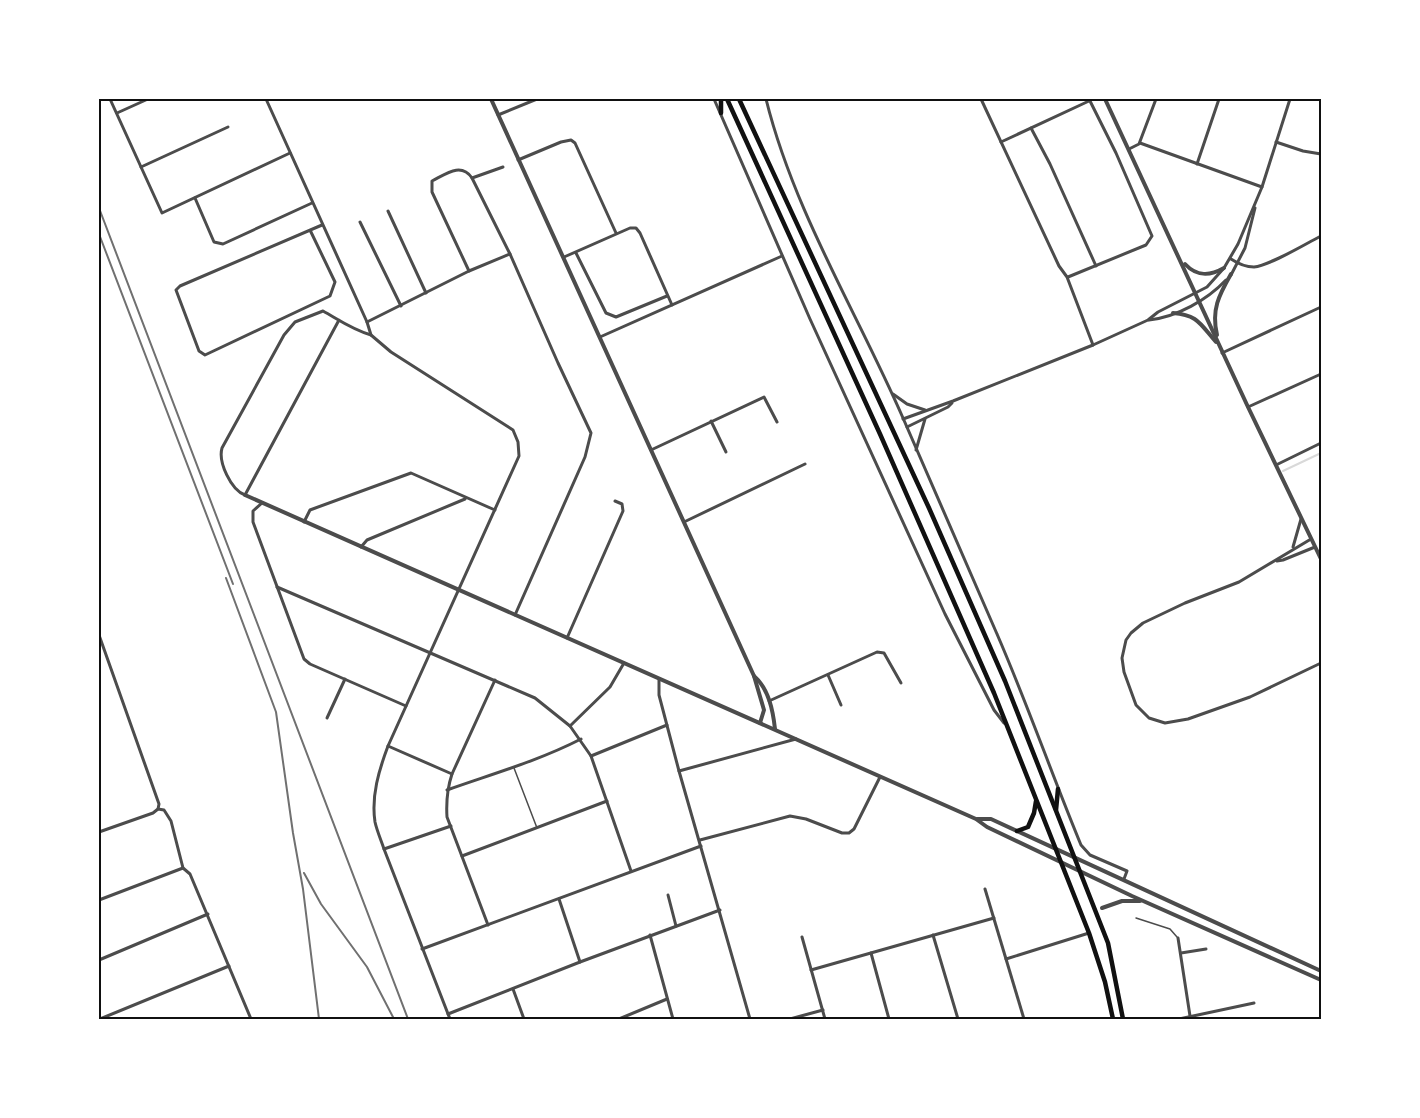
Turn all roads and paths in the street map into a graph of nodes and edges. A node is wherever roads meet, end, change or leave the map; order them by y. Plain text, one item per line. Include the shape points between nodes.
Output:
1 (110, 99) edge
2 (148, 99) edge
3 (266, 99) edge
4 (490, 99) edge
5 (537, 99) edge
6 (714, 99) edge
7 (721, 99) edge
8 (726, 99) edge
9 (740, 99) edge
10 (766, 99) edge
11 (981, 99) edge
12 (1106, 99) edge
13 (1156, 99) edge
14 (1219, 99) edge
15 (1290, 99) edge
16 (1089, 100) edge
17 (117, 113) junction
18 (721, 113) junction
19 (498, 115) junction
20 (228, 127) dead end
21 (1031, 128) junction
22 (1001, 142) junction
23 (1140, 142) junction
24 (1276, 142) junction
25 (1129, 150) junction
26 (290, 153) junction
27 (1321, 154) edge
28 (518, 160) junction
29 (1197, 164) junction
30 (141, 167) junction
31 (502, 167) dead end
32 (472, 178) junction
33 (1262, 187) junction
34 (195, 198) junction
35 (312, 203) junction
36 (1256, 204) junction
37 (388, 212) dead end
38 (360, 222) dead end
39 (322, 225) junction
40 (310, 230) junction
41 (616, 233) junction
42 (1321, 236) edge
43 (576, 253) junction
44 (510, 254) junction
45 (782, 256) junction
46 (562, 258) junction
47 (1180, 258) junction
48 (1231, 259) junction
49 (1237, 263) junction
50 (1096, 266) junction
51 (1224, 268) junction
52 (469, 271) junction
53 (1231, 274) junction
54 (1067, 277) junction
55 (426, 293) junction
56 (1196, 294) junction
57 (667, 296) junction
58 (1200, 301) junction
59 (672, 305) junction
60 (401, 306) junction
61 (1321, 307) edge
62 (1173, 313) junction
63 (339, 320) junction
64 (1148, 320) junction
65 (367, 322) junction
66 (371, 335) junction
67 (599, 338) junction
68 (1093, 345) junction
69 (1219, 345) junction
70 (1222, 353) junction
71 (1321, 374) edge
72 (892, 393) junction
73 (953, 402) junction
74 (1248, 406) junction
75 (926, 410) junction
76 (903, 418) junction
77 (926, 418) junction
78 (711, 421) junction
79 (777, 422) dead end
80 (907, 427) junction
81 (1321, 443) edge
82 (651, 450) junction
83 (916, 450) junction
84 (726, 452) dead end
85 (805, 464) dead end
86 (1276, 465) junction
87 (245, 495) junction
88 (466, 498) junction
89 (615, 501) dead end
90 (262, 503) junction
91 (495, 510) junction
92 (1301, 517) junction
93 (304, 522) junction
94 (684, 522) junction
95 (1311, 538) junction
96 (361, 547) junction
97 (1315, 547) junction
98 (1292, 549) junction
99 (1321, 559) edge
100 (1275, 561) junction
101 (278, 587) junction
102 (460, 590) junction
103 (515, 615) junction
104 (99, 635) edge
105 (567, 638) junction
106 (431, 653) junction
107 (624, 663) junction
108 (1321, 663) edge
109 (828, 675) junction
110 (754, 676) junction
111 (345, 679) junction
112 (659, 679) junction
113 (495, 680) junction
114 (901, 683) dead end
115 (769, 701) junction
116 (406, 705) junction
117 (841, 705) dead end
118 (327, 718) dead end
119 (760, 723) junction
120 (667, 725) junction
121 (570, 726) junction
122 (1009, 729) junction
123 (775, 730) junction
124 (581, 739) junction
125 (796, 739) junction
126 (388, 746) junction
127 (591, 756) junction
128 (513, 767) junction
129 (679, 771) junction
130 (452, 774) junction
131 (880, 776) junction
132 (1058, 789) junction
133 (447, 790) junction
134 (1036, 798) junction
135 (607, 801) junction
136 (158, 808) junction
137 (1055, 812) junction
138 (976, 819) junction
139 (451, 826) junction
140 (537, 828) junction
141 (1017, 831) junction
142 (99, 832) edge
143 (700, 840) junction
144 (702, 846) junction
145 (384, 849) junction
146 (1057, 849) junction
147 (462, 856) junction
148 (1073, 857) junction
149 (1062, 862) junction
150 (183, 868) junction
151 (631, 871) junction
152 (1079, 871) junction
153 (1123, 881) junction
154 (985, 889) dead end
155 (668, 895) dead end
156 (559, 899) junction
157 (99, 900) edge
158 (1143, 901) junction
159 (1102, 908) dead end
160 (720, 910) junction
161 (208, 914) junction
162 (993, 918) junction
163 (1136, 918) dead end
164 (488, 925) junction
165 (676, 926) junction
166 (1089, 933) junction
167 (650, 935) junction
168 (933, 935) junction
169 (802, 937) dead end
170 (1178, 938) joint
171 (422, 949) junction
172 (1206, 949) dead end
173 (871, 953) junction
174 (1181, 953) junction
175 (1006, 959) junction
176 (99, 960) edge
177 (580, 962) junction
178 (229, 966) junction
179 (811, 970) junction
180 (1321, 971) edge
181 (1321, 980) edge
182 (513, 989) junction
183 (667, 999) junction
184 (1254, 1004) dead end
185 (823, 1010) junction
186 (1190, 1016) junction
187 (449, 1017) edge
188 (100, 1019) edge
189 (251, 1019) edge
190 (524, 1019) edge
191 (618, 1019) edge
192 (673, 1019) edge
193 (750, 1019) edge
194 (790, 1019) edge
195 (825, 1019) edge
196 (889, 1019) edge
197 (958, 1019) edge
198 (1024, 1019) edge
199 (1113, 1019) edge
200 (1123, 1019) edge
201 (1179, 1019) edge

1 - 17 street
2 - 17 street
3 - 26 street
4 - 19 street
5 - 19 street
6 - 18 street
7 - 18 main road
8 - 122 main road via 880,434
9 - 137 main road via 975,611
10 - 72 street via 787,170
11 - 22 street
12 - 25 street
13 - 23 street
14 - 29 street
15 - 24 street
16 - 21 street
16 - 50 street via 1152,236 1146,245
17 - 30 street
18 - 45 street
19 - 28 street
20 - 30 street
21 - 22 street
21 - 50 street
22 - 54 street
23 - 25 street
23 - 29 street
24 - 27 street
24 - 33 street
25 - 47 street
26 - 34 street
26 - 35 street
28 - 41 street via 571,140
28 - 46 street
29 - 33 street
30 - 34 street via 162,213
31 - 32 street
32 - 44 street
32 - 52 street via 457,168 432,181 432,192
33 - 36 street
34 - 35 street via 218,244
35 - 39 street
36 - 48 street
36 - 49 street via 1250,233
37 - 55 street
38 - 60 street
39 - 40 street
39 - 65 street
40 - 40 street via 176,290 199,351 205,355 330,296 335,282
41 - 43 street
41 - 57 street via 636,228
42 - 49 street via 1254,267
43 - 46 street
43 - 57 street via 611,316
44 - 52 street
44 - 103 street via 591,433 585,457
45 - 59 street
45 - 122 street via 945,614 994,710
46 - 67 street
47 - 51 street via 1193,271 1204,275
47 - 56 street
48 - 49 street
48 - 51 street
49 - 53 street
50 - 54 street
51 - 56 street
52 - 55 street
53 - 58 street
53 - 69 street via 1218,296 1214,325
54 - 68 street
55 - 60 street
56 - 58 street
56 - 64 street
57 - 59 street
58 - 62 street
58 - 69 street
59 - 67 street
60 - 65 street
61 - 70 street
62 - 64 street
62 - 69 street via 1194,318
63 - 66 street
63 - 87 street
63 - 87 street via 323,311 295,322 233,426 221,458 233,487
64 - 68 street
65 - 66 street
66 - 91 street via 391,352 513,430 519,456
67 - 82 street
68 - 73 street
69 - 70 street
70 - 74 street
71 - 74 street
72 - 75 street via 907,404
72 - 76 street
73 - 75 street
73 - 77 street
74 - 86 street
75 - 76 street
76 - 80 street
77 - 80 street
77 - 83 street
78 - 79 street via 764,397
78 - 82 street
78 - 84 street
80 - 83 street
81 - 86 street
82 - 94 street
83 - 132 street via 997,634
85 - 94 street
86 - 92 street
87 - 90 street
88 - 91 street
88 - 93 street via 411,472 310,510
88 - 96 street via 367,540
89 - 105 street via 622,504 623,511
90 - 93 street
90 - 101 street via 253,511 253,522
91 - 102 street
92 - 95 street
92 - 98 street
93 - 96 street
94 - 110 street
95 - 97 street
95 - 98 street
96 - 102 street
97 - 99 street
97 - 100 street
98 - 100 street
100 - 108 street via 1239,582 1143,623 1131,633 1122,658 1136,705 1158,722 1188,718 1271,688
101 - 106 street
101 - 111 street via 304,659
102 - 103 street
102 - 106 street
103 - 105 street
104 - 136 street
105 - 107 street
106 - 113 street
106 - 116 street
107 - 112 street
107 - 121 street via 610,687
109 - 114 street via 884,652
109 - 115 street
109 - 117 street
110 - 115 street
110 - 119 street via 764,710
111 - 116 street
111 - 118 street
112 - 119 street
112 - 120 street
113 - 121 street via 535,698
113 - 130 street
115 - 123 street
116 - 126 street
119 - 123 street
120 - 127 street
120 - 129 street
121 - 124 street
122 - 134 main road
123 - 125 street
124 - 127 street
124 - 128 street
125 - 129 street
125 - 131 street
126 - 130 street
126 - 145 street via 375,798 375,822
127 - 135 street
128 - 133 street
128 - 140 lane
129 - 143 street
130 - 133 street
131 - 138 street
131 - 143 street via 849,833 790,816
132 - 137 main road
132 - 153 street via 1086,852 1127,870
133 - 139 street
134 - 141 main road via 1028,827
134 - 146 main road
135 - 140 street
135 - 151 street
136 - 142 street
136 - 150 street via 171,821
137 - 148 main road
138 - 141 street via 991,819
138 - 149 street
139 - 145 street
139 - 147 street
140 - 147 street
141 - 146 street
143 - 144 street
144 - 151 street
144 - 160 street
145 - 171 street
146 - 148 street
146 - 149 main road
147 - 164 street
148 - 152 main road
148 - 153 street
149 - 152 street
149 - 166 main road
150 - 157 street
150 - 161 street via 190,874
151 - 156 street
152 - 158 street
152 - 200 main road via 1108,943
153 - 180 street
154 - 162 street
155 - 165 street
156 - 164 street
156 - 177 street
158 - 159 street via 1116,902
158 - 181 street
160 - 165 street
160 - 193 street
161 - 176 street
161 - 178 street
162 - 168 street
162 - 175 street
163 - 170 lane via 1170,930
164 - 171 street
165 - 167 street
166 - 175 street
166 - 199 main road
167 - 177 street
167 - 183 street
168 - 173 street
168 - 197 street
169 - 179 street
170 - 174 street
171 - 187 street
172 - 174 street
173 - 179 street
173 - 196 street
174 - 186 street
175 - 198 street
177 - 182 street
178 - 188 street
178 - 189 street
179 - 185 street
182 - 187 street
182 - 190 street
183 - 191 street
183 - 192 street
184 - 186 street
185 - 194 street
185 - 195 street
186 - 201 street

